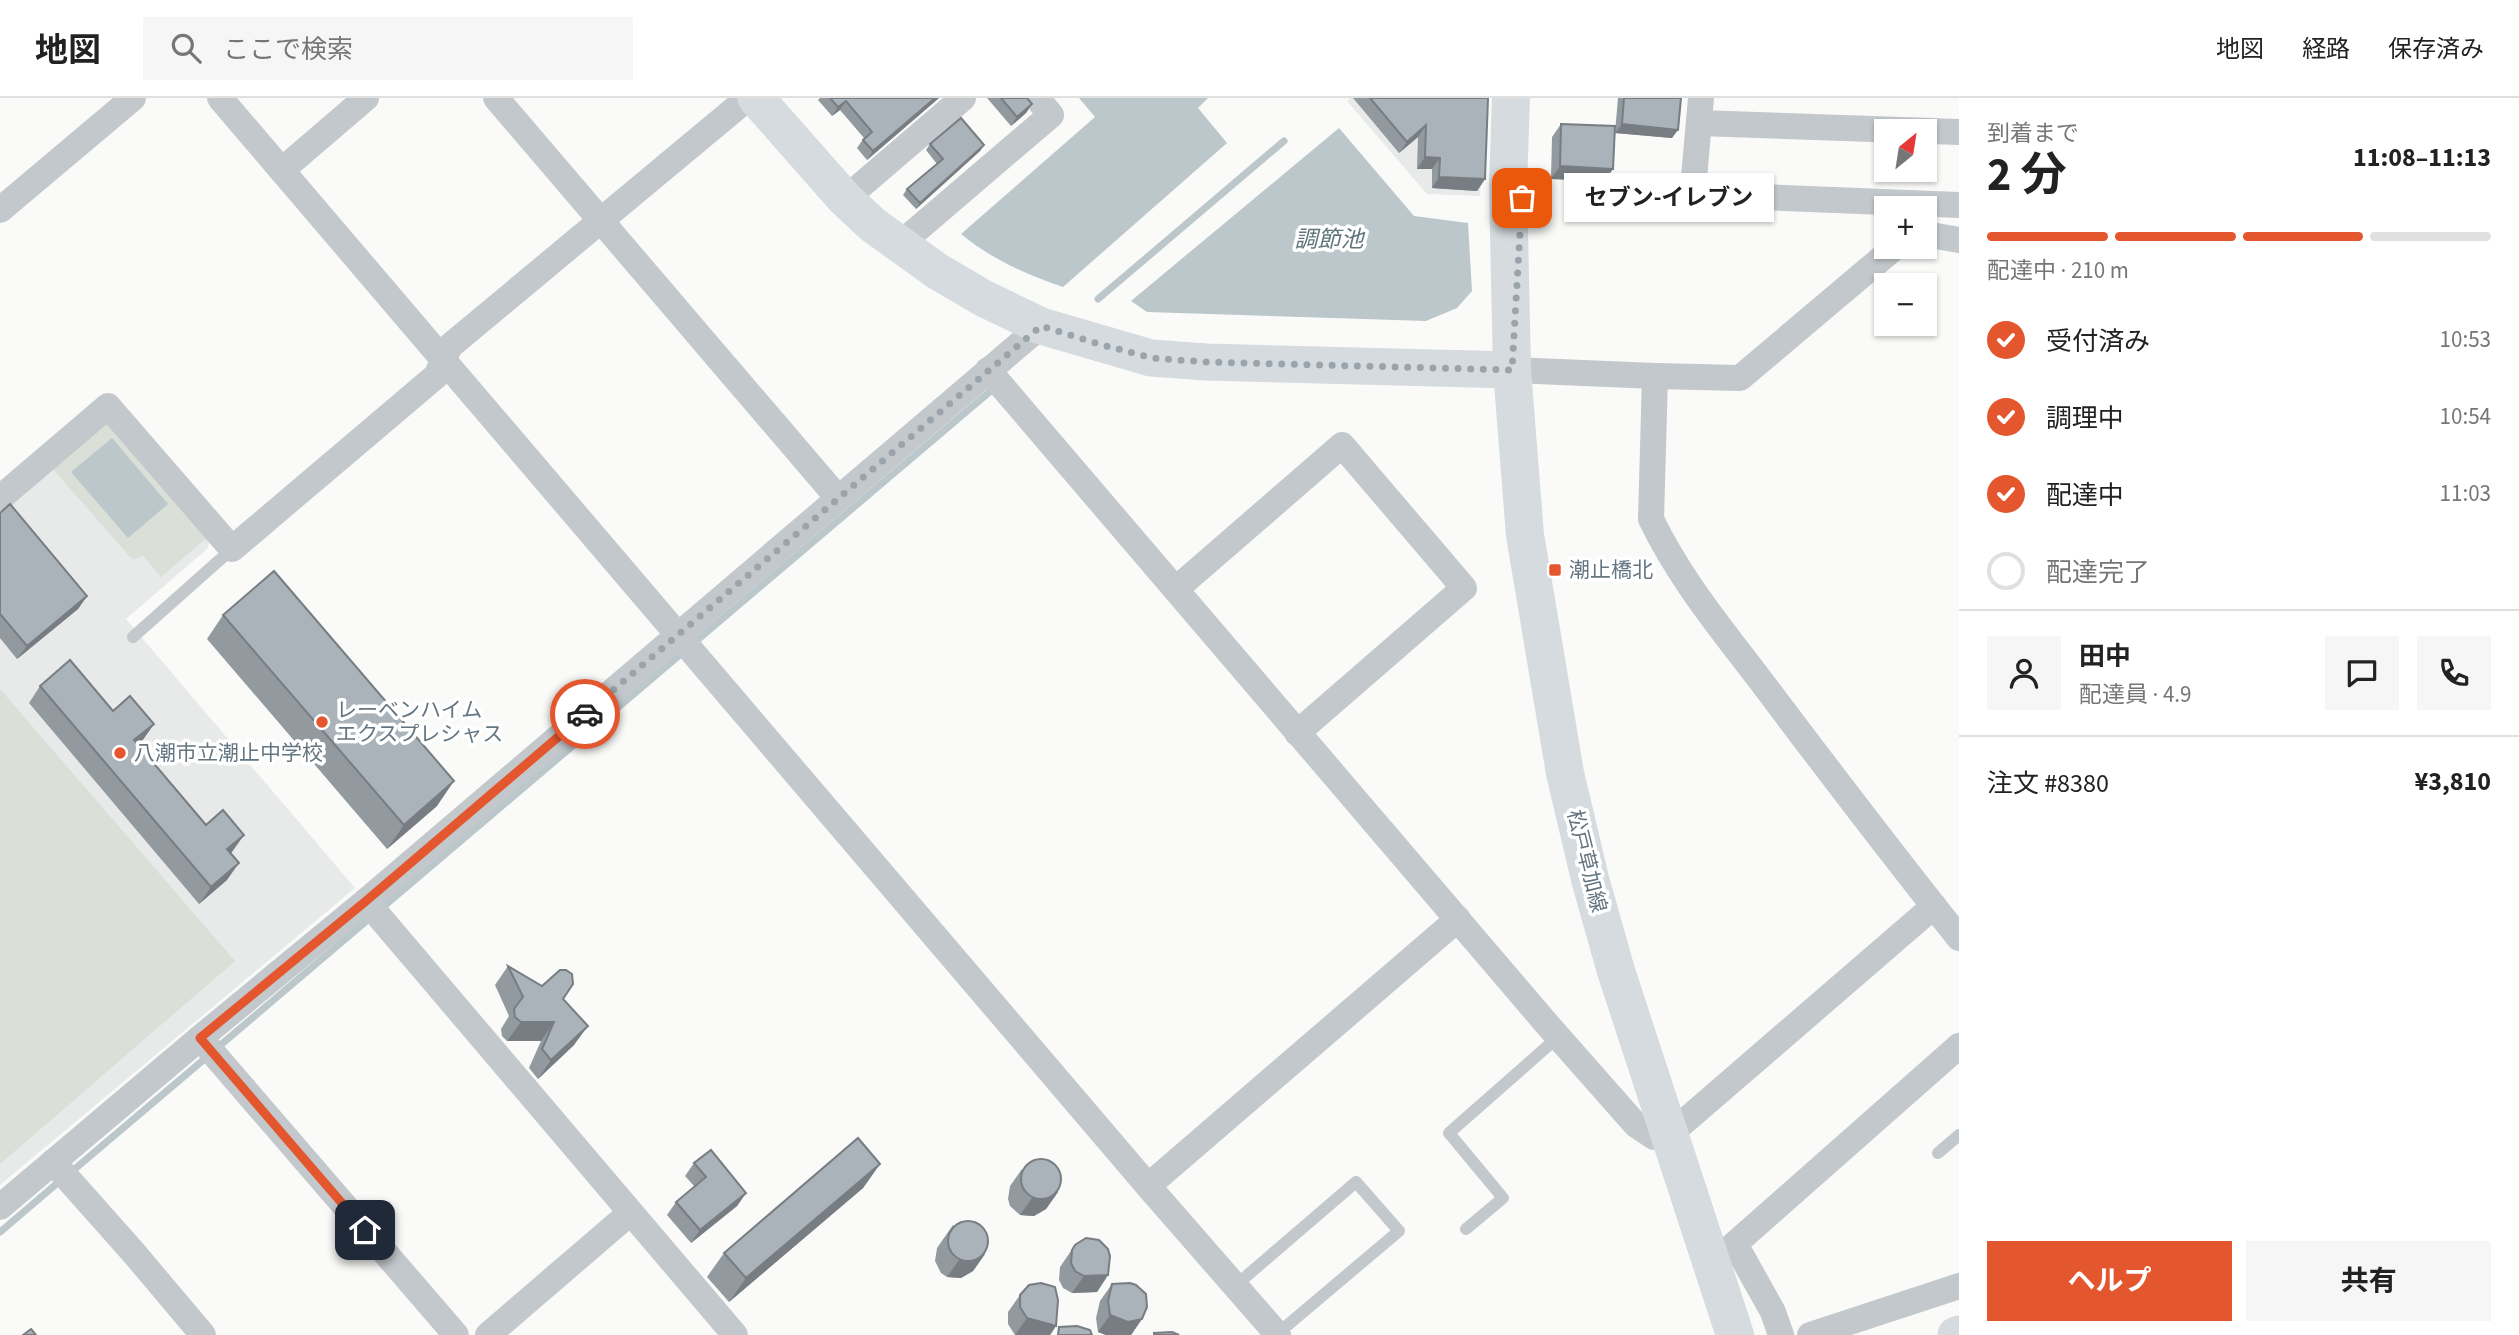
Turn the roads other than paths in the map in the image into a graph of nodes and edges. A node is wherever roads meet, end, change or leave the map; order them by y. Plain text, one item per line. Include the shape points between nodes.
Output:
1 (133, 98) edge
2 (220, 98) edge
3 (366, 98) edge
4 (496, 98) edge
5 (748, 98) edge
6 (756, 98) edge
7 (963, 98) edge
8 (1037, 98) edge
9 (1511, 98) edge
10 (1529, 98) edge
11 (1700, 110) edge
12 (1959, 132) edge
13 (282, 170) junction
14 (845, 199) junction
15 (1959, 205) edge
16 (0, 210) edge
17 (601, 222) junction
18 (1937, 236) edge
19 (1959, 240) edge
20 (899, 245) junction
21 (1881, 259) edge
22 (1041, 326) junction
23 (444, 359) junction
24 (988, 370) junction
25 (1512, 370) junction
26 (1655, 376) junction
27 (0, 498) edge
28 (838, 498) junction
29 (232, 549) junction
30 (1176, 589) junction
31 (133, 637) dead end
32 (687, 643) junction
33 (1297, 733) junction
34 (366, 901) junction
35 (1934, 906) junction
36 (1458, 919) junction
37 (1959, 938) edge
38 (1558, 1037) junction
39 (200, 1038) junction
40 (1959, 1046) edge
41 (1670, 1134) junction
42 (1959, 1135) edge
43 (1938, 1153) dead end
44 (53, 1162) junction
45 (1148, 1186) junction
46 (0, 1207) edge
47 (630, 1213) junction
48 (1466, 1229) dead end
49 (1723, 1254) junction
50 (1235, 1286) junction
51 (1959, 1286) edge
52 (1278, 1334) edge
53 (203, 1335) edge
54 (456, 1335) edge
55 (488, 1335) edge
56 (735, 1335) edge
57 (1735, 1335) edge
58 (1781, 1335) edge
59 (1810, 1335) edge

1 - 16 street
2 - 13 street
3 - 13 street
4 - 17 street
5 - 17 street
6 - 14 street
7 - 14 street
8 - 20 street via 1051,115
9 - 25 main road, 松戸草加線
10 - 25 main road, 松戸草加線
11 - 12 street
11 - 15 street via 1694,178 1698,189 1709,195
13 - 23 street
14 - 20 street
17 - 23 street via 450,346
17 - 28 street
18 - 19 street
20 - 22 street via 983,298
21 - 26 street via 1740,377
22 - 24 street
22 - 25 street via 1152,358
23 - 29 street via 436,376
23 - 32 street
24 - 28 street
24 - 30 street
25 - 26 street
25 - 41 main road, 松戸草加線 via 1525,535 1564,773 1616,971
26 - 35 street via 1651,519 1656,529 1686,581
27 - 29 street via 108,406
28 - 32 street
29 - 31 lane
30 - 33 street
30 - 33 street via 1342,445 1464,588
32 - 34 street
32 - 45 street
33 - 36 street
34 - 39 street
34 - 47 street
35 - 37 street
35 - 41 street
36 - 38 street
36 - 45 street
38 - 41 street via 1636,1125 1654,1137
38 - 48 lane via 1449,1132 1503,1198
39 - 44 street
39 - 54 street
40 - 49 street
41 - 49 main road, 松戸草加線
42 - 43 lane
44 - 46 street
44 - 53 street
45 - 50 street
47 - 55 street
47 - 56 street
49 - 57 main road, 松戸草加線
49 - 58 street via 1773,1312
50 - 52 street
50 - 52 lane via 1356,1182 1399,1231
51 - 59 street

